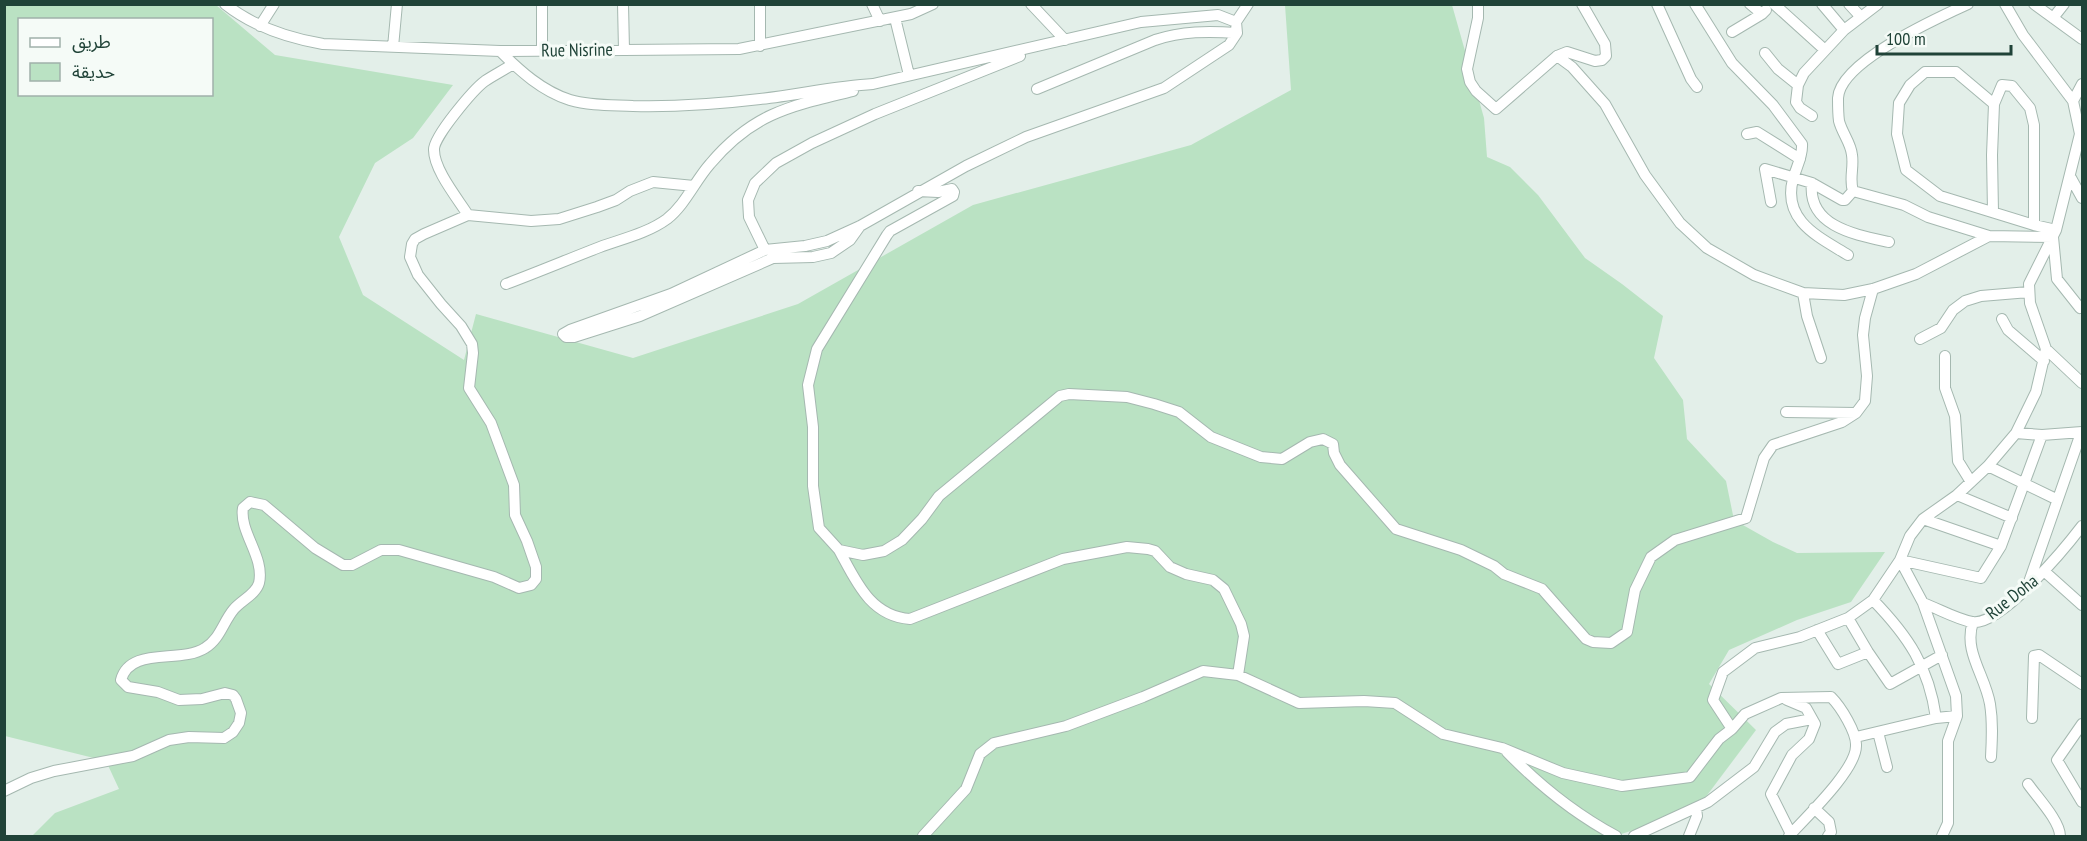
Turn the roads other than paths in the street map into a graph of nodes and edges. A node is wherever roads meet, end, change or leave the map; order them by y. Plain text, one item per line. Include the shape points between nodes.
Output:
1 (225, 4) edge
2 (274, 4) edge
3 (397, 4) edge
4 (542, 4) edge
5 (623, 4) edge
6 (760, 4) edge
7 (872, 4) edge
8 (933, 4) edge
9 (1030, 4) edge
10 (1248, 4) edge
11 (1478, 4) edge
12 (1582, 4) edge
13 (1657, 4) edge
14 (1695, 4) edge
15 (1750, 4) edge
16 (1772, 4) edge
17 (1822, 4) edge
18 (1850, 4) edge
19 (1878, 4) edge
20 (1968, 4) edge
21 (2005, 4) edge
22 (2034, 4) edge
23 (2064, 4) edge
24 (1762, 14) junction
25 (1860, 16) junction
26 (895, 18) junction
27 (2053, 18) junction
28 (880, 21) junction
29 (1236, 22) junction
30 (260, 26) junction
31 (1844, 30) junction
32 (1732, 32) dead end
33 (1237, 33) junction
34 (2082, 39) edge
35 (1065, 40) junction
36 (1049, 45) junction
37 (393, 46) junction
38 (760, 46) junction
39 (542, 50) junction
40 (624, 50) junction
41 (1825, 50) junction
42 (500, 51) junction
43 (1765, 53) dead end
44 (1557, 56) junction
45 (513, 64) junction
46 (909, 75) junction
47 (873, 84) junction
48 (2082, 84) edge
49 (1798, 85) junction
50 (1697, 87) dead end
51 (1037, 89) dead end
52 (2073, 101) junction
53 (1994, 105) junction
54 (1812, 116) dead end
55 (1747, 134) dead end
56 (2081, 136) edge
57 (1800, 159) junction
58 (1794, 176) junction
59 (2071, 178) junction
60 (1812, 183) junction
61 (694, 186) junction
62 (918, 191) junction
63 (1853, 191) junction
64 (2082, 198) edge
65 (1771, 202) dead end
66 (1993, 212) junction
67 (468, 215) junction
68 (2034, 225) junction
69 (860, 226) junction
70 (2055, 233) junction
71 (1989, 236) junction
72 (1889, 242) dead end
73 (765, 250) junction
74 (1848, 255) dead end
75 (506, 284) dead end
76 (1873, 289) junction
77 (2029, 292) junction
78 (1803, 293) junction
79 (2082, 309) edge
80 (2002, 320) dead end
81 (1920, 339) dead end
82 (2046, 349) junction
83 (1945, 356) dead end
84 (1821, 358) dead end
85 (2044, 361) junction
86 (2082, 383) edge
87 (1786, 412) dead end
88 (1856, 413) junction
89 (2082, 432) edge
90 (2016, 434) junction
91 (2042, 435) junction
92 (1988, 466) junction
93 (1971, 482) junction
94 (2024, 484) junction
95 (1957, 495) junction
96 (2056, 500) junction
97 (2012, 518) junction
98 (1923, 519) junction
99 (2082, 526) edge
100 (2001, 546) junction
101 (839, 550) junction
102 (1900, 560) junction
103 (2044, 571) junction
104 (2027, 588) junction
105 (1873, 600) junction
106 (1923, 603) junction
107 (2082, 605) edge
108 (1848, 618) junction
109 (1973, 622) junction
110 (1816, 630) junction
111 (1868, 652) junction
112 (1941, 655) junction
113 (1922, 665) junction
114 (1238, 675) junction
115 (2082, 684) edge
116 (1781, 698) junction
117 (1957, 716) junction
118 (1936, 718) junction
119 (2032, 718) dead end
120 (1812, 719) junction
121 (2082, 724) edge
122 (1732, 729) junction
123 (1878, 732) junction
124 (1856, 737) junction
125 (2070, 741) junction
126 (2082, 742) edge
127 (1502, 748) junction
128 (1991, 756) dead end
129 (1887, 767) dead end
130 (2028, 784) dead end
131 (4, 791) edge
132 (2082, 802) edge
133 (1695, 808) junction
134 (1814, 808) junction
135 (1790, 835) edge
136 (923, 837) edge
137 (1616, 837) edge
138 (1634, 837) edge
139 (1689, 837) edge
140 (1828, 837) edge
141 (1942, 837) edge
142 (2060, 837) edge

1 - 30 street, Rue Nisrine
2 - 30 street
3 - 37 street
4 - 39 street
5 - 40 street
6 - 38 street
7 - 28 street
8 - 26 street, Rue Nisrine
9 - 35 street
10 - 29 street
11 - 44 street via 1467,69 1476,91 1496,109
12 - 44 street via 1605,44 1606,56 1595,62 1566,52
13 - 50 street
14 - 57 street via 1732,63 1773,105 1802,144
15 - 24 street
16 - 24 street
16 - 41 street
17 - 31 street
18 - 25 street
19 - 25 street
20 - 63 street via 1898,40 1858,65 1845,80 1838,95 1839,121 1852,154
21 - 52 street via 2023,35
22 - 27 street
23 - 27 street
24 - 32 street
25 - 31 street
26 - 28 street, Rue Nisrine
26 - 46 street
27 - 34 street
28 - 38 street, Rue Nisrine
29 - 33 street
29 - 35 street via 1218,15 1141,22
30 - 37 street, Rue Nisrine via 323,44
31 - 41 street
33 - 51 street via 1175,33
33 - 62 street via 1229,45 1164,88 1026,137
35 - 36 street
36 - 46 street
36 - 73 street via 875,114 776,163 755,183 748,200 749,217
37 - 42 street, Rue Nisrine
38 - 40 street, Rue Nisrine
39 - 40 street, Rue Nisrine
39 - 42 street, Rue Nisrine
41 - 49 street
42 - 45 street
43 - 49 street
44 - 78 street via 1605,104 1645,175 1680,223 1707,248 1744,270
45 - 47 street via 562,96 608,105 685,105
45 - 67 street via 476,89 433,147 437,164
46 - 47 street
47 - 61 street via 792,107 752,125 715,159
48 - 52 street
49 - 54 street via 1796,102
52 - 56 street
53 - 66 street
53 - 66 street via 1956,72 1925,72 1910,85 1899,103 1897,134 1906,170 1920,183 1940,196
53 - 68 street via 2002,85 2012,86 2030,108 2034,125
55 - 57 street via 1756,132
56 - 59 street
57 - 58 street
58 - 60 street
58 - 65 street via 1765,169
58 - 74 street via 1793,210 1805,228
59 - 64 street
59 - 70 street
60 - 63 street via 1842,200
60 - 72 street via 1812,200 1826,220 1857,235
61 - 67 street via 653,182 616,200 559,219
61 - 75 street via 674,213 654,227
62 - 69 street
62 - 101 street via 954,192 890,231 817,350 808,386 819,528
63 - 71 street
66 - 68 street
67 - 131 street via 415,239 410,257 427,288 472,344 469,388 490,423 514,485 515,515 536,567 534,583 519,588 399,550 381,550 352,565 343,565 315,548 264,505 250,502 243,508 242,517 259,571 255,591 235,608 215,641 203,650 189,656 146,658 131,664 121,680 128,687 178,700 233,695 241,713 233,732 224,738 169,740 133,756 54,771
68 - 70 street
69 - 73 street via 816,244
69 - 73 street via 850,240 831,253 813,258 773,258 615,325 574,337 563,334 670,294
70 - 71 street
70 - 77 street via 2029,284
70 - 79 street via 2057,279
71 - 76 street via 1916,274
76 - 78 street via 1844,295
76 - 88 street via 1863,335 1867,390
77 - 81 street via 1965,301 1941,328
77 - 82 street
78 - 84 street
80 - 85 street
82 - 85 street
82 - 86 street
83 - 93 street via 1945,388 1955,416 1958,461
85 - 90 street via 2037,392
87 - 88 street
88 - 101 street via 1842,422 1773,445 1764,458 1746,518 1675,540 1651,557 1635,590 1627,632 1611,643 1586,639 1542,589 1461,550 1396,529 1340,465 1333,444 1323,439 1310,442 1282,459 1261,457 1210,437 1179,412 1127,397 1060,396 939,496 902,540 884,551 863,555
89 - 91 street
89 - 96 street
90 - 91 street
90 - 92 street
91 - 94 street
92 - 93 street
92 - 94 street
93 - 95 street
94 - 96 street
94 - 97 street
95 - 97 street
95 - 98 street
96 - 104 street
97 - 100 street
98 - 100 street
98 - 102 street via 1910,536
99 - 103 street, Rue Doha
100 - 102 street via 1981,578
101 - 114 street via 859,587 885,614 910,620 1063,559 1127,547 1155,551 1170,567 1213,579 1224,589 1244,636
102 - 105 street
102 - 106 street
103 - 104 street, Rue Doha
103 - 107 street
104 - 109 street, Rue Doha via 1986,620
105 - 108 street
105 - 113 street via 1912,645
106 - 109 street, Rue Doha
106 - 112 street
108 - 110 street
108 - 111 street
109 - 128 street via 1970,646 1990,705
110 - 111 street via 1838,664
110 - 122 street via 1755,648 1723,672 1713,700
111 - 113 street via 1890,684
112 - 113 street
112 - 117 street via 1956,696
113 - 118 street via 1933,693
114 - 127 street via 1299,703 1395,703 1443,734
114 - 136 street via 1203,671 1066,726 994,743 980,754 966,789
115 - 119 street via 2039,655 2034,656
116 - 120 street via 1806,708
116 - 122 street via 1745,714
116 - 124 street via 1831,697
117 - 118 street
117 - 141 street via 1948,741 1948,823
118 - 123 street
120 - 133 street via 1786,724 1775,732 1754,767
120 - 135 street via 1815,724 1809,739 1792,755 1771,794
121 - 125 street
122 - 127 street via 1719,739 1690,777 1622,786 1563,773
123 - 124 street
123 - 129 street
124 - 134 street via 1854,758
125 - 126 street
125 - 132 street via 2057,760
127 - 137 street via 1585,820
130 - 142 street via 2060,831
133 - 138 street
133 - 139 street via 1697,816
134 - 135 street
134 - 140 street via 1831,826

